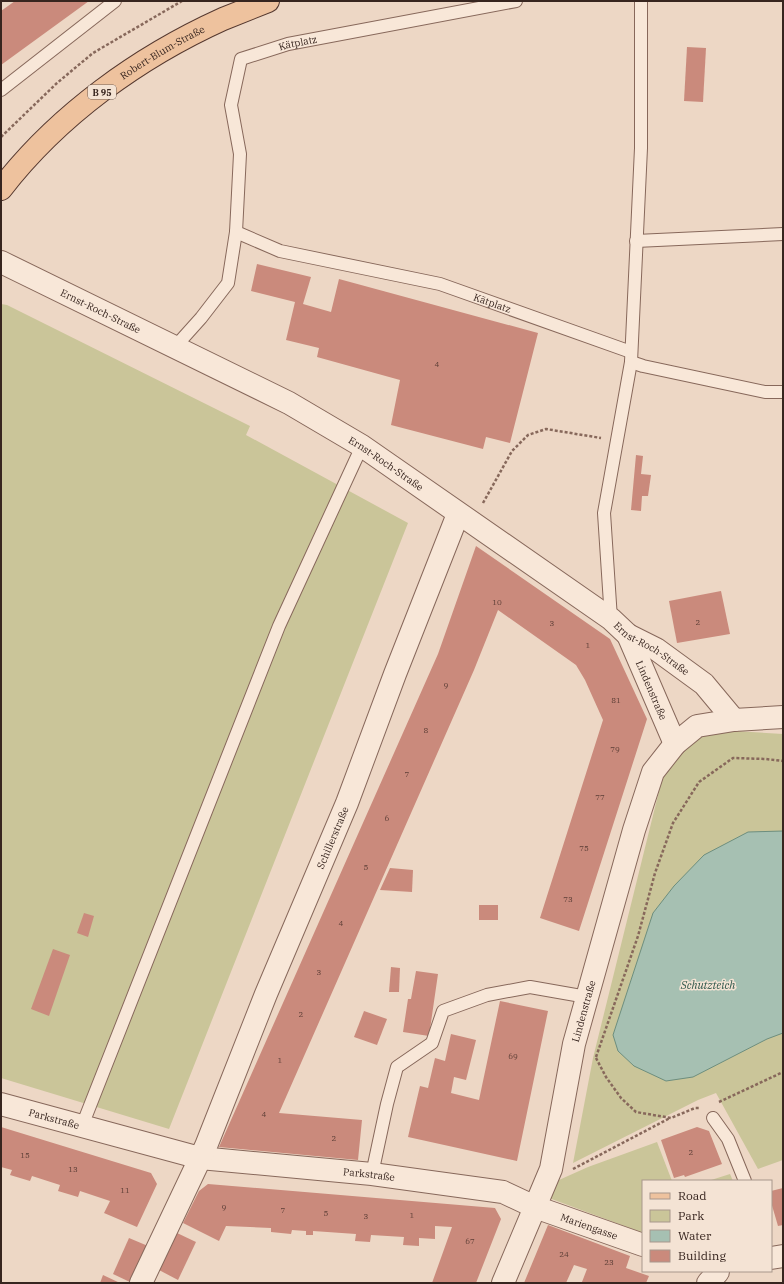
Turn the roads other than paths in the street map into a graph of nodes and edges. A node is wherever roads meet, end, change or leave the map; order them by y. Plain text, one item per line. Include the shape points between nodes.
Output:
1 (115, 1) edge
2 (268, 1) edge
3 (516, 1) edge
4 (641, 1) edge
5 (1, 90) edge
6 (1, 189) edge
7 (236, 232) junction
8 (783, 234) edge
9 (636, 241) junction
10 (1, 262) edge
11 (175, 347) junction
12 (631, 357) junction
13 (783, 392) edge
14 (362, 446) junction
15 (465, 518) junction
16 (611, 619) junction
17 (628, 636) junction
18 (783, 717) edge
19 (734, 720) junction
20 (675, 744) junction
21 (587, 997) junction
22 (1, 1104) edge
23 (713, 1118) dead end
24 (82, 1126) junction
25 (200, 1158) junction
26 (372, 1174) junction
27 (745, 1180) edge
28 (535, 1208) junction
29 (642, 1245) edge
30 (717, 1272) edge
31 (141, 1283) edge
32 (503, 1283) edge
33 (708, 1283) edge

1 - 5 lane
2 - 6 main road, Robert-Blum-Straße / B 95 via 184,39 104,90 44,140
3 - 7 lane, Kätplatz via 288,44 241,59 231,105 240,154
4 - 9 lane via 641,148
7 - 11 lane via 228,283
7 - 12 lane, Kätplatz via 280,251 440,284
8 - 9 lane
9 - 12 lane
10 - 11 street, Ernst-Roch-Straße
11 - 14 street, Ernst-Roch-Straße via 289,403
12 - 13 lane, Kätplatz via 765,392
12 - 16 lane via 604,512
14 - 15 street, Ernst-Roch-Straße
14 - 24 lane via 279,626
15 - 16 street, Ernst-Roch-Straße
15 - 25 street, Schillerstraße via 395,674 347,803
16 - 17 street, Ernst-Roch-Straße
17 - 19 street, Ernst-Roch-Straße via 656,649 704,684
17 - 20 street, Lindenstraße
18 - 19 street
19 - 20 street, Lindenstraße via 697,726
20 - 21 street, Lindenstraße via 653,772
21 - 26 lane via 530,987 486,994 443,1011 432,1043 397,1067
21 - 28 street, Lindenstraße via 574,1044 551,1169
22 - 24 street, Parkstraße
23 - 27 lane via 728,1139
24 - 25 street, Parkstraße
25 - 26 street, Parkstraße
25 - 31 street
26 - 28 street, Parkstraße via 503,1192
28 - 29 street, Mariengasse
28 - 32 street, Lindenstraße
30 - 33 street

